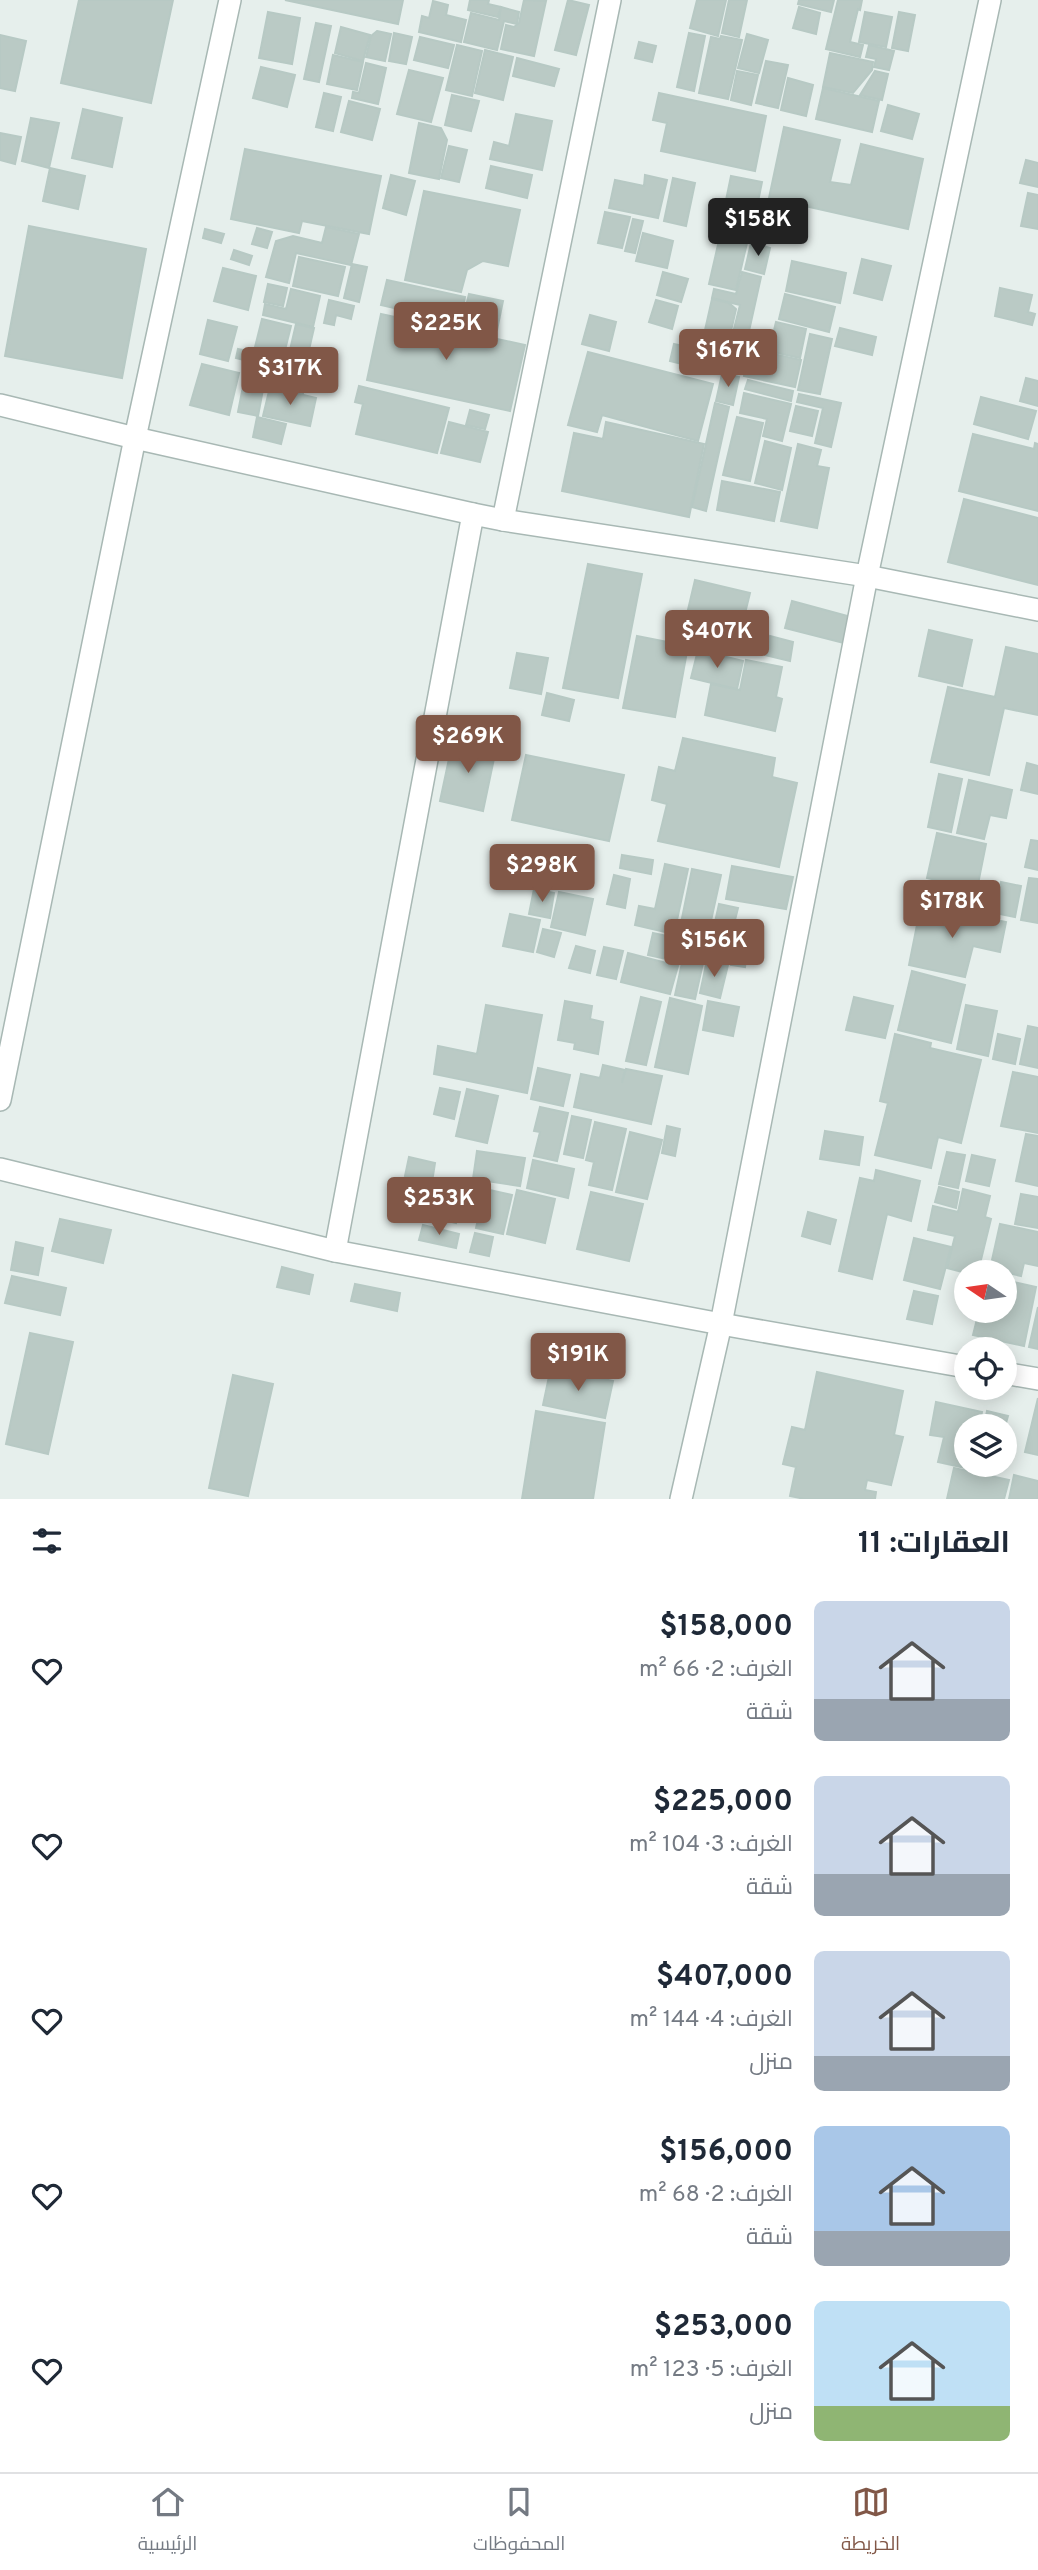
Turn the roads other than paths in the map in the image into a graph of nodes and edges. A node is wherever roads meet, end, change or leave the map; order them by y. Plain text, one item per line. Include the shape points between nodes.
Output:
1 (230, 0) edge
2 (610, 0) edge
3 (990, 0) edge
4 (0, 405) edge
5 (135, 438) junction
6 (473, 514) junction
7 (503, 520) junction
8 (867, 576) junction
9 (1038, 610) edge
10 (0, 1100) edge
11 (0, 1169) edge
12 (335, 1251) junction
13 (721, 1324) junction
14 (954, 1365) edge
15 (1017, 1375) edge
16 (1038, 1379) edge
17 (681, 1499) edge

1 - 5 street
2 - 7 street
3 - 8 street
4 - 5 street
5 - 6 street
5 - 10 street
6 - 7 street
6 - 12 street
7 - 8 street
8 - 9 street
8 - 13 street
11 - 12 street
12 - 13 street
13 - 14 street
13 - 17 street
15 - 16 street

